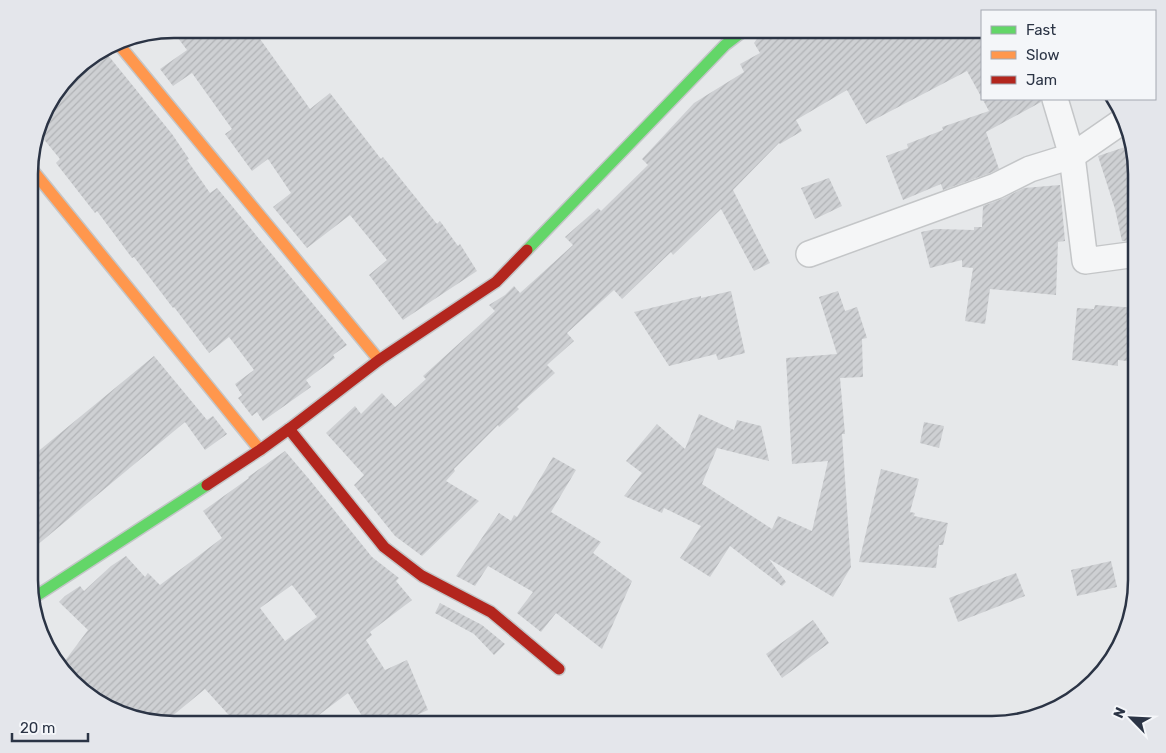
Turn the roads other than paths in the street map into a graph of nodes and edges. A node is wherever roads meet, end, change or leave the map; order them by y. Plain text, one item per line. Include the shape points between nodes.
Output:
1 (734, 38) edge
2 (122, 48) edge
3 (1056, 100) edge
4 (1119, 124) edge
5 (1072, 156) junction
6 (38, 177) edge
7 (809, 254) dead end
8 (1128, 255) edge
9 (379, 360) junction
10 (289, 429) junction
11 (260, 450) junction
12 (39, 594) edge
13 (559, 669) dead end

1 - 9 street via 496,282
2 - 9 street
3 - 5 street
4 - 5 street
5 - 7 street
5 - 8 street via 1085,261
6 - 11 street
9 - 10 street
10 - 11 street
10 - 13 street via 384,547 422,576 491,612
11 - 12 street

